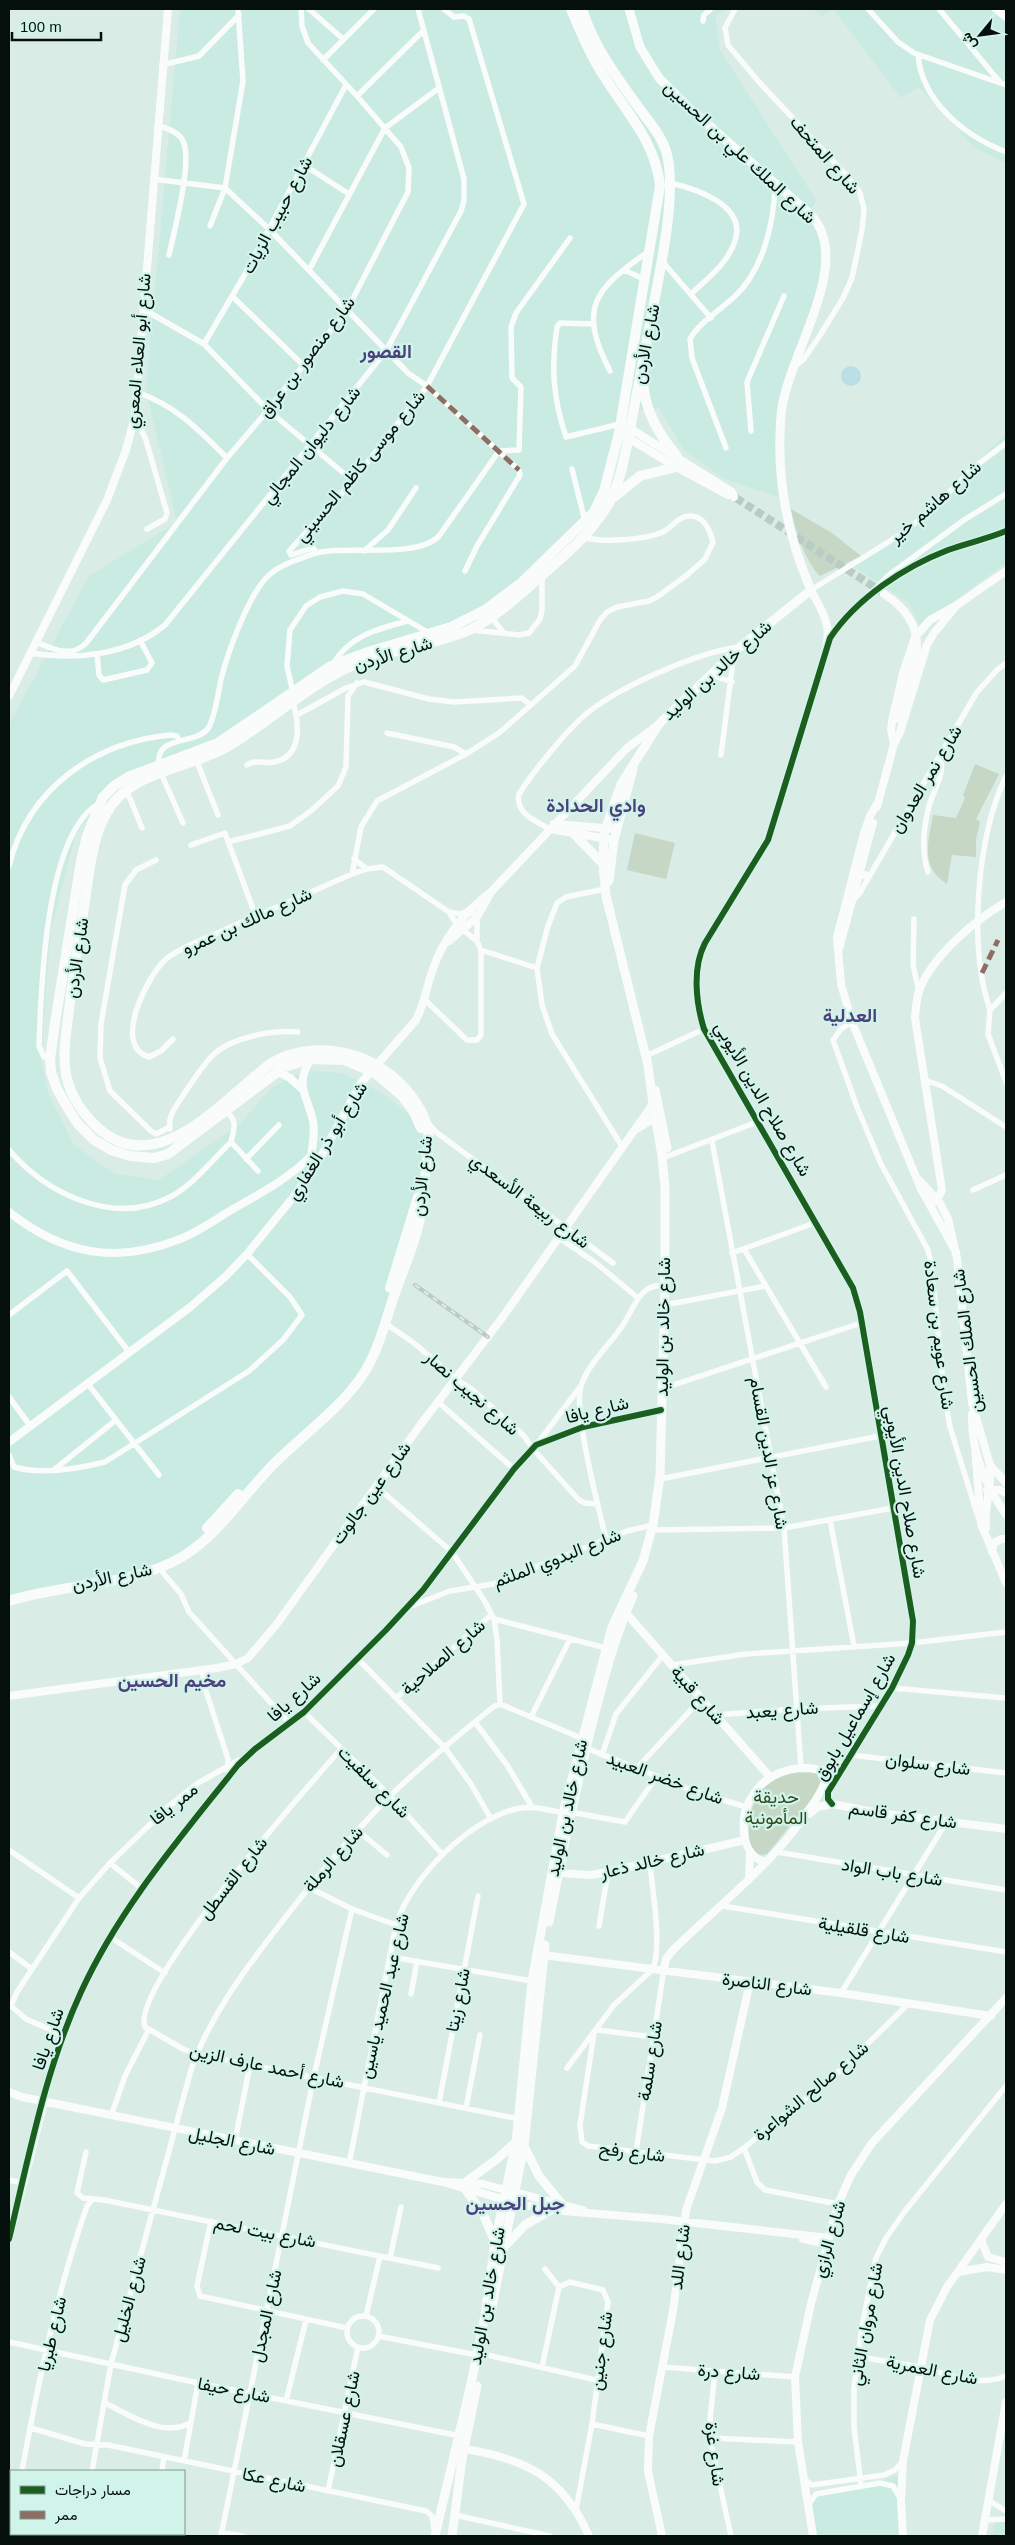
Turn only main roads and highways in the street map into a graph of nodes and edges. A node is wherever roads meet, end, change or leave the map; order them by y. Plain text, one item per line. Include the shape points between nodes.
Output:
1 (571, 9) edge
2 (582, 9) edge
3 (629, 9) edge
4 (643, 362) junction
5 (624, 430) junction
6 (678, 456) road end
7 (676, 467) road end
8 (610, 502) junction
9 (811, 590) joint
10 (293, 697) junction
11 (634, 762) junction
12 (160, 768) junction
13 (575, 835) road end
14 (603, 864) junction
15 (611, 921) junction
16 (70, 961) junction
17 (658, 1115) junction
18 (399, 1273) junction
19 (393, 1289) junction
20 (655, 1528) junction
21 (9, 1594) edge
22 (9, 1601) edge
23 (567, 1812) junction
24 (520, 2144) junction
25 (561, 2203) road end
26 (551, 2210) road end
27 (495, 2242) junction
28 (505, 2246) junction
29 (480, 2354) junction
30 (440, 2508) junction
31 (456, 2514) junction
32 (435, 2535) edge
33 (452, 2536) edge

1 - 5 highway, شارع الأردن via 600,70 640,129 656,163 660,192
2 - 4 highway, شارع الأردن via 602,57 661,140 668,159 671,183
3 - 9 main road, شارع الملك علي بن الحسين via 640,47 659,78 815,219 823,233 827,250 825,279 793,367 781,414 780,470 788,520
4 - 5 highway, شارع الأردن
4 - 6 highway via 643,389 650,416 659,434
5 - 8 highway, شارع الأردن via 617,484
5 - 10 highway, شارع الأردن via 601,498 586,521 521,583 485,610 456,625 351,657 332,666
7 - 8 highway via 640,476
8 - 10 highway, شارع الأردن via 582,537 492,618 470,630 358,662
9 - 11 main road, شارع خالد بن الوليد via 737,650 659,724
10 - 12 highway, شارع الأردن via 218,743
10 - 12 highway, شارع الأردن via 230,746 197,762
11 - 14 main road, شارع خالد بن الوليد via 621,784 605,828
11 - 15 main road, شارع خالد بن الوليد via 616,829 609,873
12 - 16 highway, شارع الأردن via 112,804 103,818
12 - 16 highway, شارع الأردن via 119,782 99,804 81,861
13 - 14 main road
14 - 15 main road, شارع خالد بن الوليد
15 - 17 main road, شارع خالد بن الوليد
16 - 18 highway, شارع الأردن via 64,1073 70,1093 90,1121 119,1144 144,1147 173,1138 216,1109 275,1061 305,1052 346,1053 364,1058 380,1067 413,1098 426,1121 429,1143 422,1206
16 - 18 highway, شارع الأردن via 50,1059 51,1072 57,1089 78,1124 94,1140 120,1153 154,1158 168,1154 277,1071 311,1059 344,1060 375,1073 402,1096 419,1121 422,1148 418,1198
17 - 20 main road, شارع خالد بن الوليد via 665,1188 665,1286 660,1476
17 - 20 main road, شارع خالد بن الوليد via 668,1156 670,1304 665,1478
18 - 19 highway, شارع الأردن
19 - 21 highway, شارع الأردن via 371,1349 357,1374 337,1398 271,1458 207,1528 184,1548 143,1568
19 - 22 highway, شارع الأردن via 376,1350 341,1402 278,1459 206,1538 186,1554 159,1568 104,1582 42,1591
20 - 23 main road, شارع خالد بن الوليد via 649,1562 612,1650
20 - 23 main road, شارع خالد بن الوليد via 612,1627 581,1738
23 - 24 main road, شارع خالد بن الوليد via 544,1955
23 - 24 main road, شارع خالد بن الوليد via 532,1981
24 - 25 main road via 539,2176
24 - 27 main road, شارع خالد بن الوليد
24 - 27 main road via 466,2186
24 - 28 main road, شارع خالد بن الوليد via 516,2193
26 - 28 main road via 525,2224
27 - 29 main road, شارع خالد بن الوليد
28 - 29 main road, شارع خالد بن الوليد
29 - 30 main road, شارع خالد بن الوليد
29 - 31 main road, شارع خالد بن الوليد
30 - 31 main road via 449,2507
30 - 32 main road, شارع خالد بن الوليد
31 - 33 main road, شارع خالد بن الوليد

